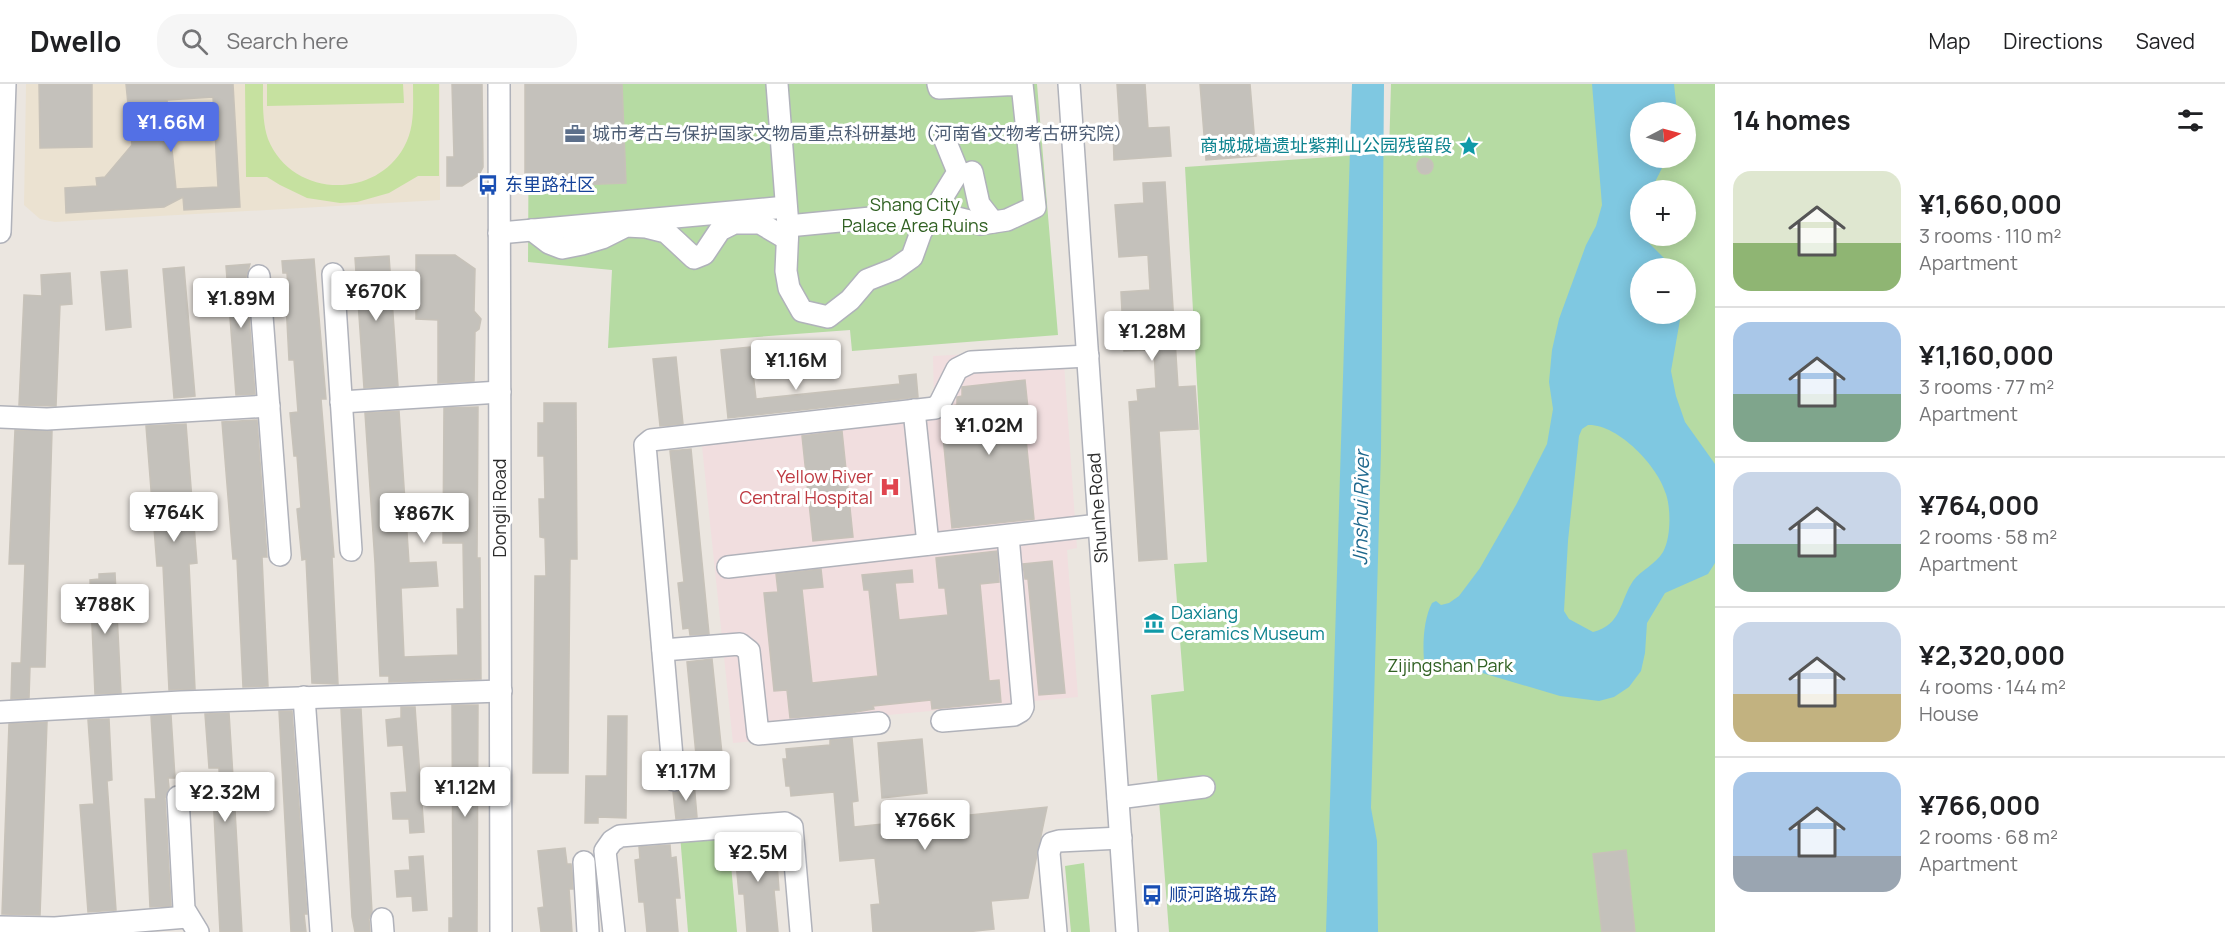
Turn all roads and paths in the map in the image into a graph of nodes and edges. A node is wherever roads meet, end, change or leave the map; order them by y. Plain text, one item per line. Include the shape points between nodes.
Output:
1 (4, 84) edge
2 (499, 84) edge
3 (777, 84) edge
4 (938, 84) edge
5 (1069, 84) edge
6 (945, 140) dead end
7 (970, 172) junction
8 (933, 212) junction
9 (993, 222) junction
10 (787, 224) junction
11 (532, 230) junction
12 (0, 231) edge
13 (499, 233) junction
14 (333, 274) dead end
15 (259, 276) dead end
16 (1088, 356) junction
17 (500, 392) junction
18 (341, 402) junction
19 (269, 406) junction
20 (914, 410) junction
21 (0, 417) edge
22 (1099, 525) junction
23 (1008, 536) junction
24 (928, 544) junction
25 (351, 550) dead end
26 (280, 555) dead end
27 (728, 567) dead end
28 (663, 650) junction
29 (501, 691) junction
30 (303, 697) junction
31 (0, 712) edge
32 (942, 721) dead end
33 (879, 723) dead end
34 (674, 780) dead end
35 (1204, 787) dead end
36 (178, 797) dead end
37 (1118, 798) junction
38 (1121, 837) junction
39 (584, 862) dead end
40 (192, 924) edge
41 (0, 927) edge
42 (321, 932) edge
43 (501, 932) edge
44 (588, 932) edge
45 (614, 932) edge
46 (801, 932) edge
47 (1056, 932) edge
48 (1127, 932) edge

1 - 12 street
2 - 13 street, Dongli Road
3 - 10 street
4 - 9 street via 939,88 1022,84 1035,207
5 - 16 street, Shunhe Road
6 - 7 street
7 - 8 street
7 - 9 street via 979,204
8 - 9 street via 981,224
8 - 10 street
8 - 10 street via 912,257 867,280 828,317 802,311 789,288
10 - 11 street
10 - 11 street via 734,222 720,230 704,254 694,258 666,232 646,227 626,226 602,238 562,248
11 - 13 street
13 - 17 street, Dongli Road
14 - 18 street
15 - 19 street
16 - 20 street via 972,362 957,369 935,408
16 - 22 street, Shunhe Road
17 - 18 street
17 - 29 street, Dongli Road
18 - 25 street
19 - 21 street via 47,419
19 - 26 street
20 - 24 street
20 - 28 street via 651,440 645,445
22 - 23 street
22 - 37 street, Shunhe Road
23 - 24 street
23 - 32 street via 1023,707 1014,715
24 - 27 street
28 - 33 street via 740,644 749,651 758,734
28 - 34 street
29 - 30 street
29 - 43 street, Dongli Road
30 - 31 street
30 - 42 street
35 - 37 street
36 - 40 street via 184,909
37 - 38 street, Shunhe Road
38 - 47 street via 1052,843 1049,853
38 - 48 street, Shunhe Road
39 - 44 street
40 - 41 street
45 - 46 street via 605,851 612,841 620,836 785,823 792,827

